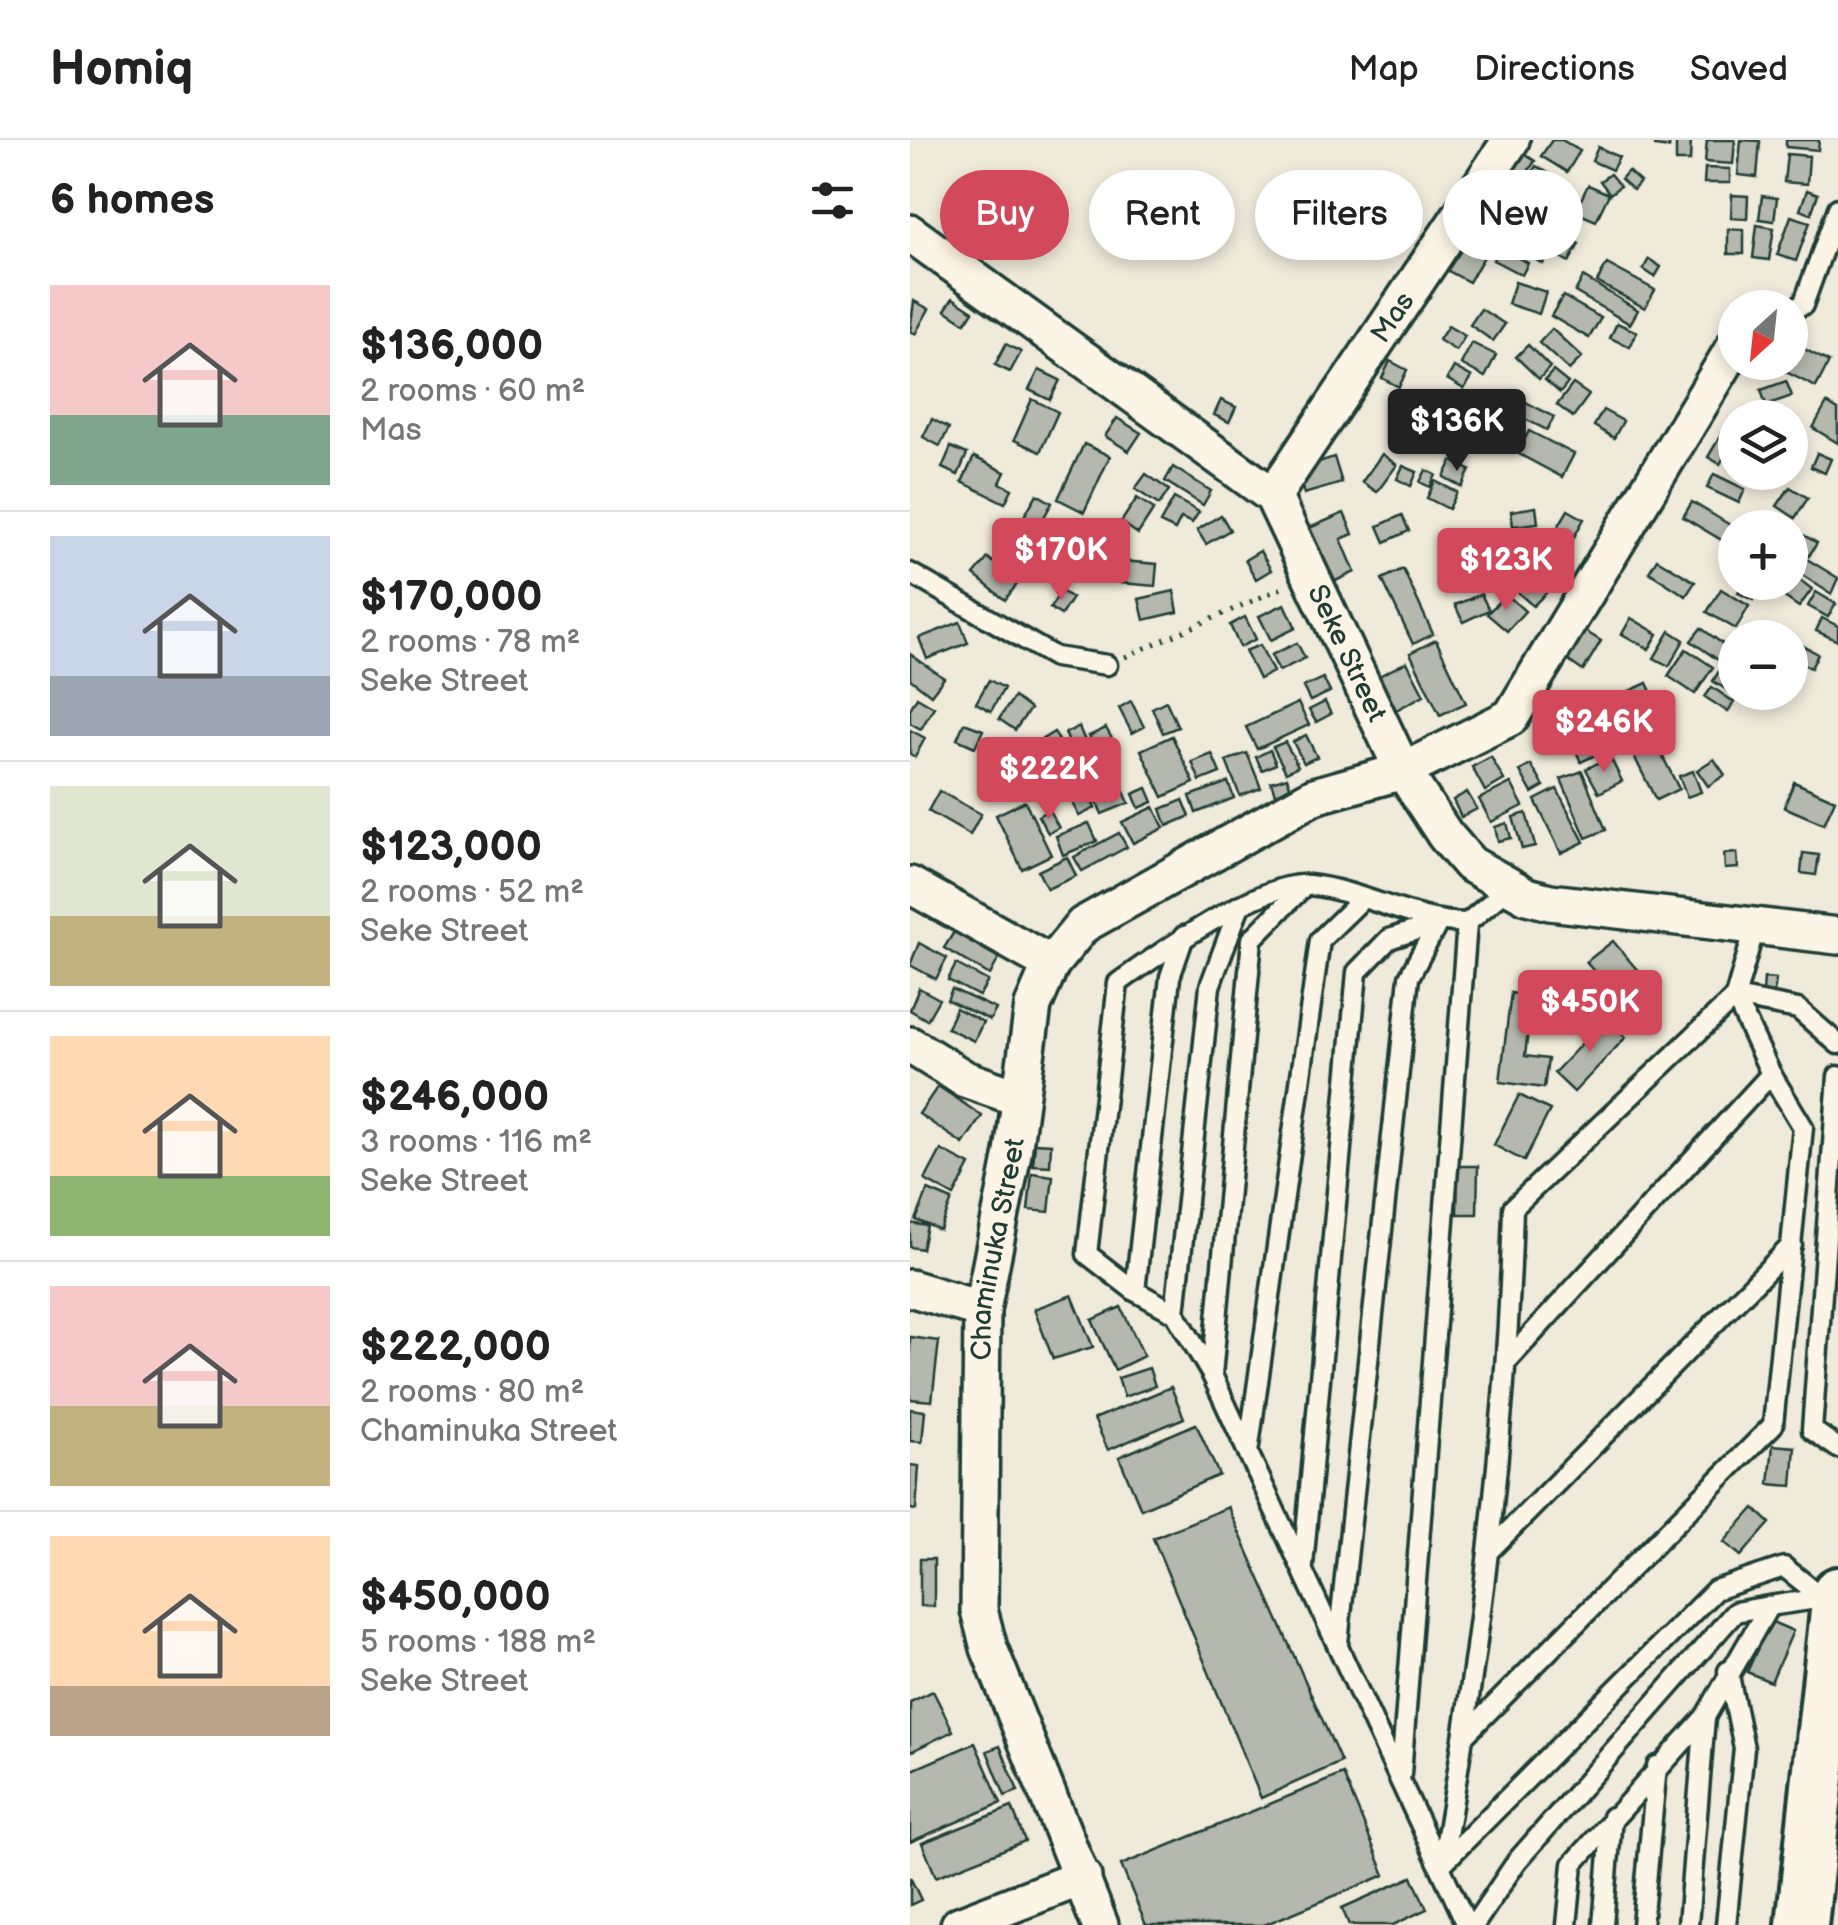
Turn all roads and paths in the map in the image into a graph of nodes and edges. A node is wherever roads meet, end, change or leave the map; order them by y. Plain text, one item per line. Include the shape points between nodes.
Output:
1 (1510, 140) edge
2 (1838, 208) edge
3 (910, 233) edge
4 (1808, 291) edge
5 (1718, 374) edge
6 (1273, 496) junction
7 (910, 573) edge
8 (1310, 576) junction
9 (1106, 665) joint
10 (1403, 771) junction
11 (910, 884) edge
12 (1306, 884) junction
13 (1509, 887) junction
14 (1361, 900) junction
15 (1240, 905) junction
16 (1438, 922) junction
17 (1467, 923) junction
18 (1756, 924) junction
19 (1184, 936) junction
20 (1838, 936) edge
21 (1052, 964) junction
22 (1735, 996) junction
23 (1838, 1044) edge
24 (910, 1045) edge
25 (1770, 1074) junction
26 (1838, 1076) edge
27 (1020, 1098) junction
28 (1792, 1245) junction
29 (910, 1288) edge
30 (1134, 1291) junction
31 (982, 1310) junction
32 (1175, 1313) junction
33 (1509, 1358) junction
34 (1212, 1375) junction
35 (1838, 1448) edge
36 (1248, 1453) junction
37 (1490, 1549) junction
38 (1302, 1569) junction
39 (1834, 1600) edge
40 (1769, 1606) junction
41 (1338, 1644) junction
42 (1728, 1671) junction
43 (1705, 1717) junction
44 (1465, 1734) junction
45 (1657, 1766) junction
46 (1401, 1780) junction
47 (1612, 1817) junction
48 (1442, 1864) junction
49 (1082, 1877) junction
50 (960, 1925) edge
51 (1100, 1925) edge
52 (1470, 1925) edge
53 (1567, 1925) edge
54 (1604, 1925) edge
55 (1642, 1925) edge
56 (1688, 1925) edge
57 (1726, 1925) edge
58 (1802, 1925) edge

1 - 6 street, Mas
2 - 4 lane
3 - 6 street, Seke Street
5 - 10 street, Chaminuka Street via 1510,717
6 - 8 street, Seke Street
7 - 9 lane via 1055,657
8 - 9 path
8 - 10 street, Seke Street
10 - 13 street, Seke Street via 1470,864
10 - 21 street, Chaminuka Street via 1303,802 1082,926
11 - 21 street
12 - 14 lane
12 - 15 lane
12 - 34 lane via 1252,939
13 - 17 lane
13 - 18 street, Seke Street via 1550,902
14 - 16 lane
14 - 36 lane via 1320,940
15 - 19 lane
15 - 32 lane via 1210,986
16 - 17 lane
16 - 38 lane via 1389,939 1357,972
16 - 41 lane via 1410,977
17 - 46 lane
18 - 20 street, Seke Street
18 - 22 lane
19 - 30 lane via 1170,977
19 - 30 lane via 1118,983 1086,1254
21 - 27 street, Chaminuka Street via 1030,1018
22 - 23 lane via 1798,1009
22 - 25 lane
22 - 33 lane via 1513,1208
24 - 27 street via 966,1079
25 - 28 lane via 1803,1127
25 - 33 lane
26 - 35 lane via 1812,1430
27 - 31 street, Chaminuka Street
28 - 37 lane
28 - 44 lane via 1773,1426
29 - 31 street
30 - 32 lane
31 - 49 street, Chaminuka Street via 979,1610
32 - 34 lane
33 - 37 lane
34 - 36 lane
36 - 38 lane
37 - 44 lane
38 - 41 lane
39 - 40 lane
39 - 48 lane via 1784,1567 1715,1590
39 - 58 main road
40 - 42 lane
40 - 52 lane via 1735,1612 1517,1861
41 - 46 lane
42 - 43 lane
42 - 57 lane via 1744,1748
43 - 45 lane
43 - 56 lane
44 - 48 lane
45 - 47 lane
45 - 55 lane
46 - 48 lane
47 - 53 lane via 1573,1864
47 - 54 lane
48 - 52 lane
49 - 50 street
49 - 51 street, Chaminuka Street

